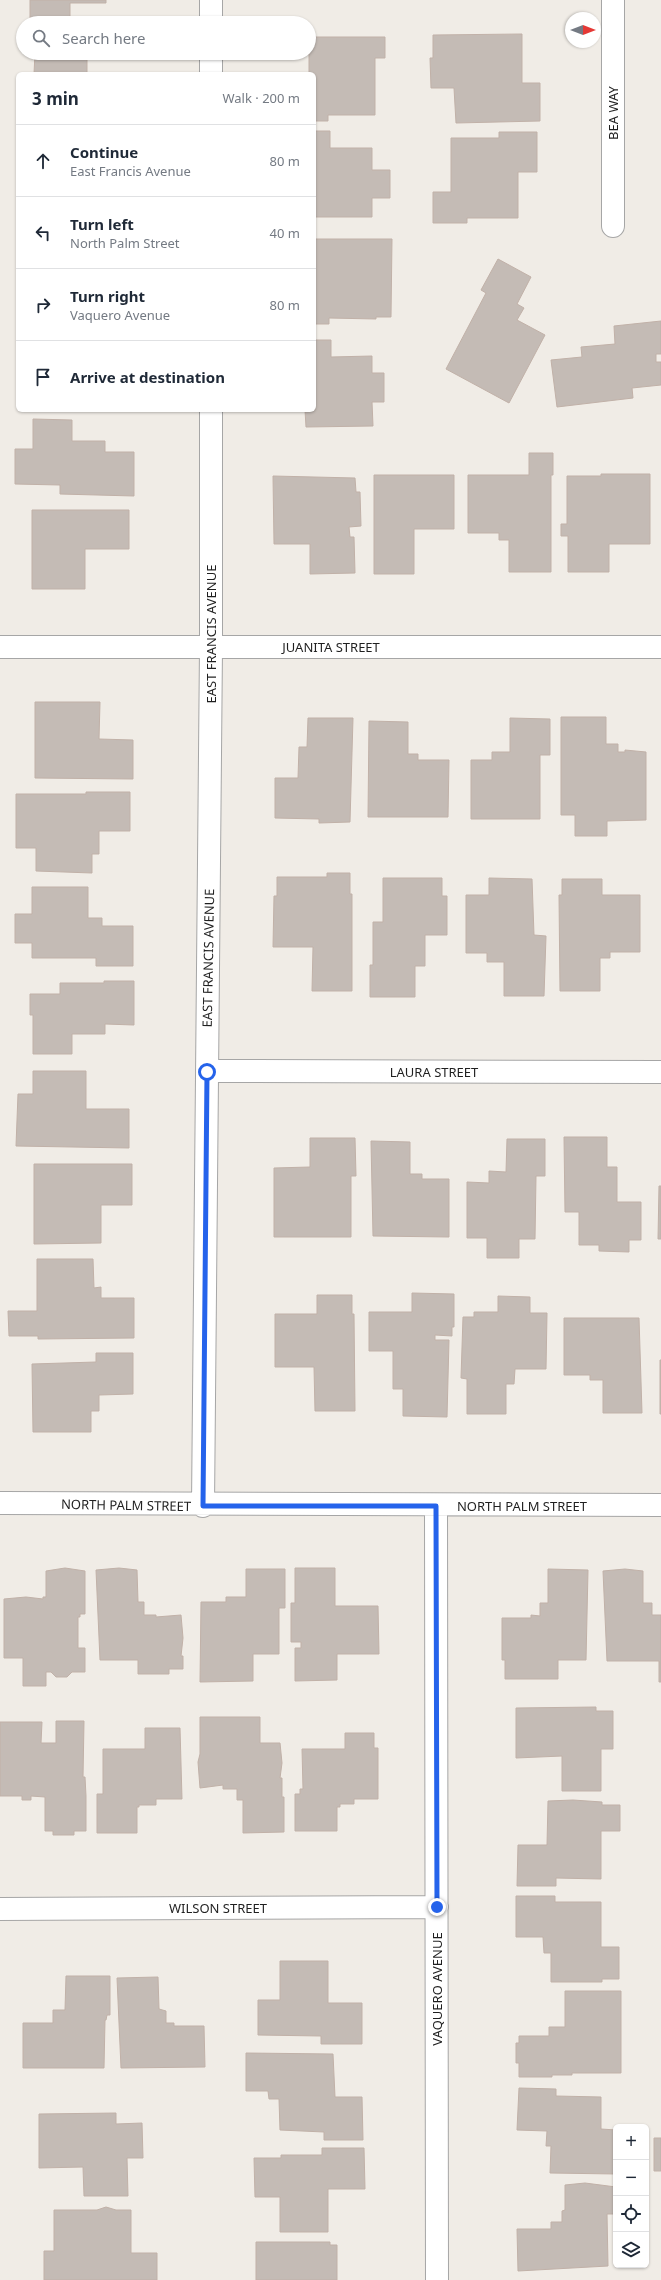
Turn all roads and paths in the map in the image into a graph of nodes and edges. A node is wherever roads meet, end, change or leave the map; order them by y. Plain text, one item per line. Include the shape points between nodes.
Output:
1 (211, 0) edge
2 (613, 0) edge
3 (211, 16) edge
4 (211, 60) edge
5 (211, 72) edge
6 (613, 226) dead end
7 (211, 412) edge
8 (661, 646) edge
9 (0, 647) edge
10 (211, 647) junction
11 (207, 1072) junction
12 (661, 1072) edge
13 (0, 1504) edge
14 (661, 1505) edge
15 (203, 1506) junction
16 (436, 1506) junction
17 (437, 1907) junction
18 (0, 1909) edge
19 (437, 2280) edge

1 - 3 street
2 - 6 street, BEA WAY
4 - 5 street
7 - 10 street, EAST FRANCIS AVENUE
8 - 10 street, JUANITA STREET
9 - 10 street, JUANITA STREET
10 - 11 street, EAST FRANCIS AVENUE
11 - 12 street, LAURA STREET
11 - 15 street, EAST FRANCIS AVENUE
13 - 15 street, NORTH PALM STREET
14 - 16 street, NORTH PALM STREET
15 - 16 street, NORTH PALM STREET
16 - 17 street, VAQUERO AVENUE
17 - 18 street, WILSON STREET
17 - 19 street, VAQUERO AVENUE

